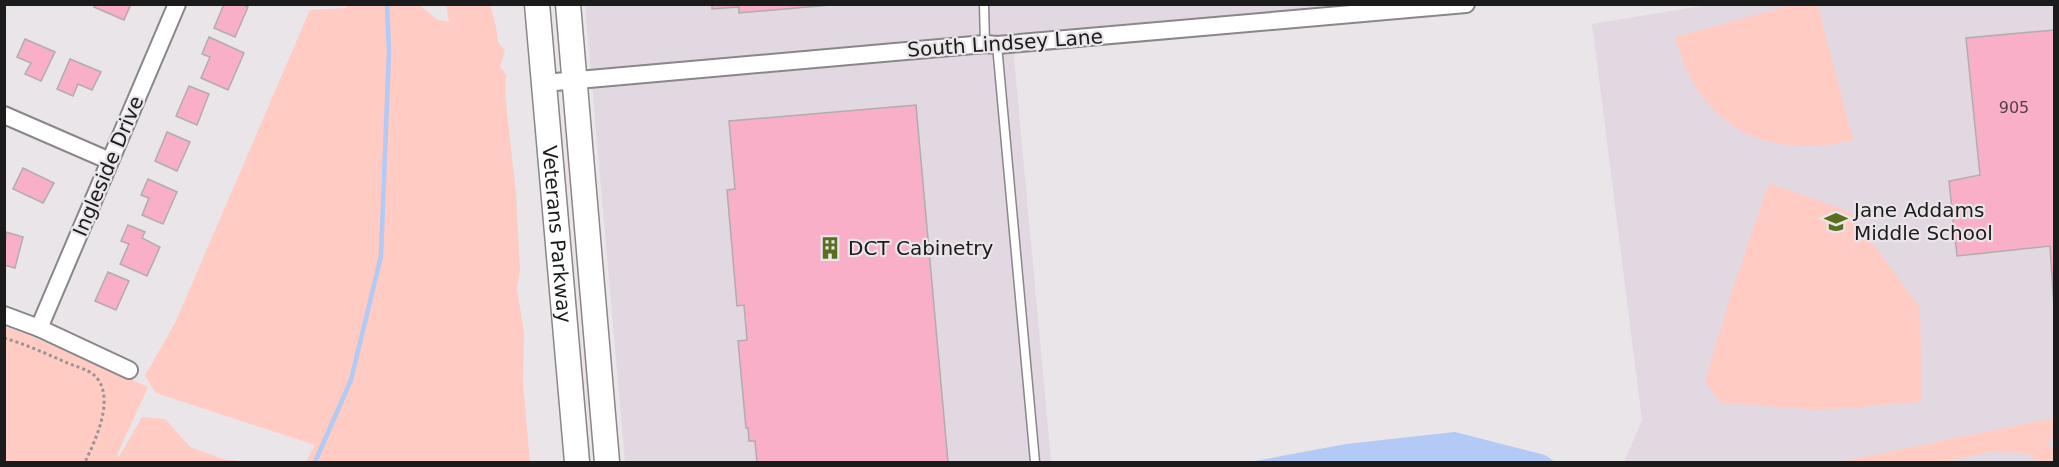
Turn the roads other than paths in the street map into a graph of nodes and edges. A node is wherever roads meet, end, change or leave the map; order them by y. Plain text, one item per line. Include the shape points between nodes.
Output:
1 (177, 4) edge
2 (537, 4) edge
3 (568, 4) edge
4 (984, 4) edge
5 (1467, 4) edge
6 (991, 44) junction
7 (574, 81) junction
8 (544, 83) junction
9 (4, 115) edge
10 (110, 161) junction
11 (4, 315) edge
12 (39, 328) junction
13 (129, 370) dead end
14 (577, 462) edge
15 (607, 462) edge
16 (1035, 462) edge

1 - 10 street, Ingleside Drive
2 - 8 main road, Veterans Parkway
3 - 7 main road, Veterans Parkway
4 - 6 lane
5 - 6 street, South Lindsey Lane
6 - 7 street, South Lindsey Lane
6 - 16 lane
7 - 8 street, South Lindsey Lane
7 - 15 main road, Veterans Parkway
8 - 14 main road, Veterans Parkway
9 - 10 street
10 - 12 street, Ingleside Drive
11 - 12 street
12 - 13 street

